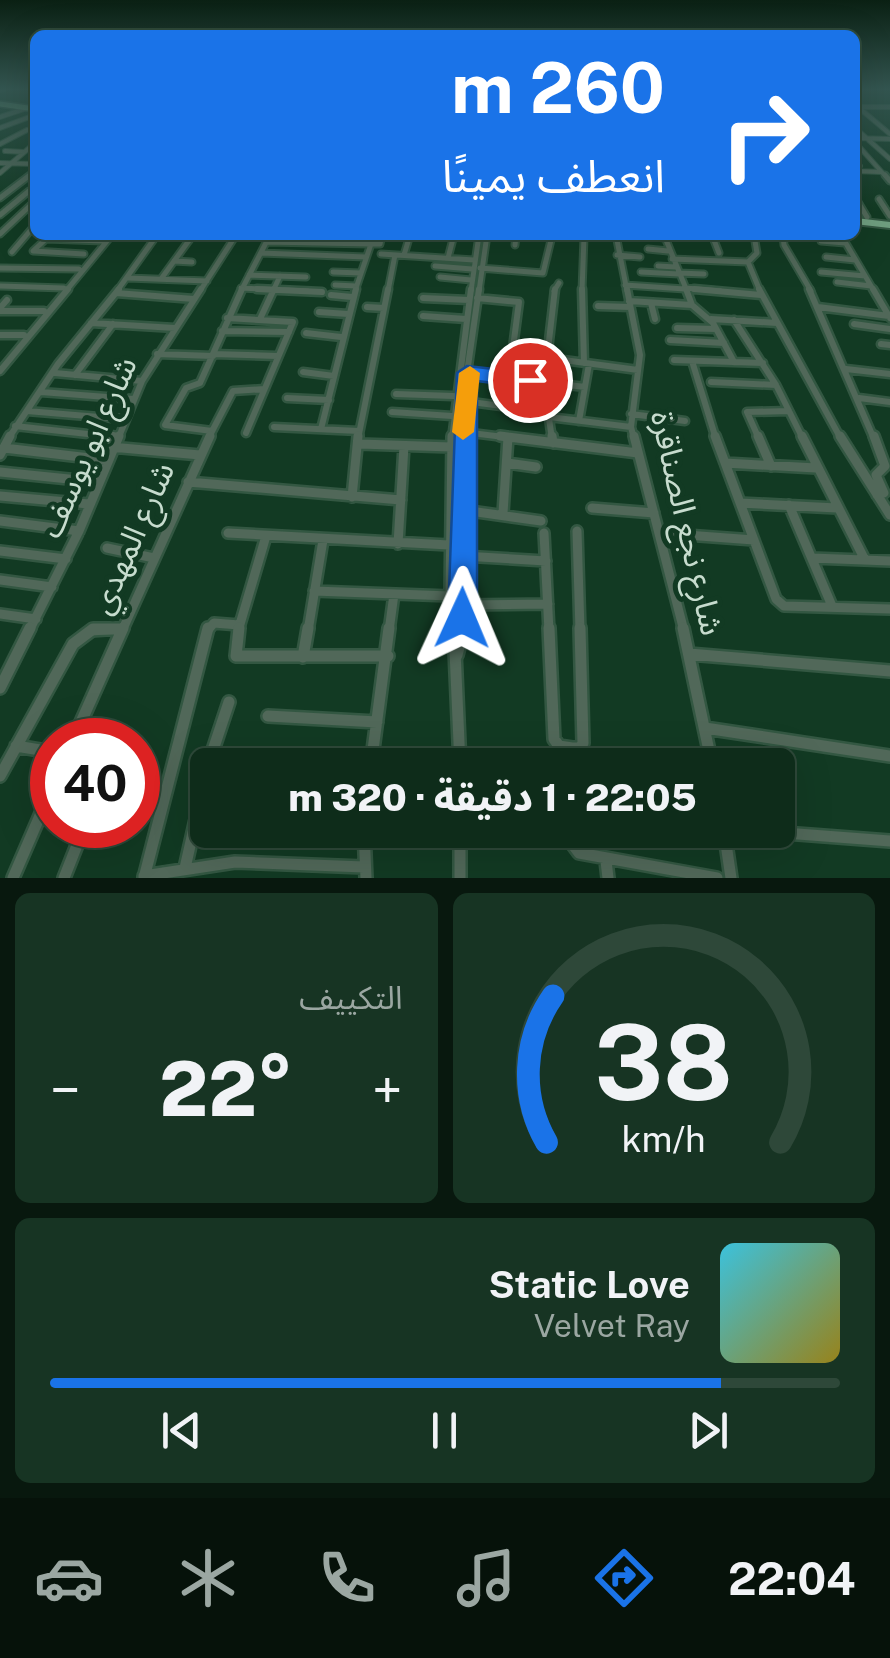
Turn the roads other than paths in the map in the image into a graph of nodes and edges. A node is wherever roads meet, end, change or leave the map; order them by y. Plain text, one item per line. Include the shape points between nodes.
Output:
1 (28, 130) edge
2 (860, 131) edge
3 (888, 133) edge
4 (0, 136) edge
5 (868, 138) junction
6 (860, 139) edge
7 (860, 146) edge
8 (30, 148) edge
9 (5, 152) dead end
10 (24, 152) junction
11 (868, 155) junction
12 (889, 157) edge
13 (860, 160) edge
14 (0, 163) edge
15 (12, 163) junction
16 (860, 164) edge
17 (30, 167) edge
18 (30, 172) edge
19 (881, 172) junction
20 (0, 173) edge
21 (890, 181) edge
22 (28, 190) dead end
23 (1, 196) edge
24 (22, 196) junction
25 (30, 198) edge
26 (879, 199) dead end
27 (30, 204) edge
28 (860, 206) edge
29 (0, 215) edge
30 (866, 217) junction
31 (860, 218) edge
32 (860, 218) edge
33 (890, 220) edge
34 (30, 231) edge
35 (0, 233) edge
36 (46, 240) edge
37 (105, 240) edge
38 (105, 240) edge
39 (154, 240) edge
40 (189, 240) edge
41 (233, 240) edge
42 (267, 240) edge
43 (302, 240) edge
44 (381, 240) edge
45 (408, 240) edge
46 (452, 240) edge
47 (482, 240) edge
48 (516, 240) edge
49 (551, 240) edge
50 (584, 240) edge
51 (616, 240) edge
52 (666, 240) edge
53 (714, 240) edge
54 (755, 240) edge
55 (783, 240) edge
56 (843, 240) edge
57 (821, 241) dead end
58 (845, 243) junction
59 (371, 244) junction
60 (438, 244) dead end
61 (451, 245) junction
62 (515, 245) dead end
63 (648, 249) dead end
64 (12, 252) dead end
65 (720, 252) dead end
66 (262, 253) junction
67 (84, 254) dead end
68 (381, 254) dead end
69 (400, 255) junction
70 (617, 255) junction
71 (366, 257) junction
72 (826, 257) dead end
73 (448, 258) junction
74 (640, 258) dead end
75 (855, 260) junction
76 (174, 261) junction
77 (192, 262) dead end
78 (675, 265) junction
79 (749, 265) junction
80 (435, 266) dead end
81 (476, 266) junction
82 (658, 266) dead end
83 (727, 266) dead end
84 (0, 268) edge
85 (79, 269) junction
86 (332, 272) dead end
87 (641, 272) dead end
88 (821, 272) dead end
89 (360, 273) junction
90 (704, 274) dead end
91 (249, 275) junction
92 (280, 276) junction
93 (865, 276) junction
94 (306, 277) dead end
95 (128, 278) junction
96 (440, 278) dead end
97 (161, 279) junction
98 (471, 280) junction
99 (206, 281) junction
100 (2, 282) edge
101 (837, 282) dead end
102 (559, 283) dead end
103 (68, 284) junction
104 (335, 285) dead end
105 (624, 285) junction
106 (356, 286) junction
107 (871, 286) junction
108 (241, 288) junction
109 (685, 288) junction
110 (273, 290) junction
111 (322, 292) dead end
112 (116, 293) junction
113 (331, 295) dead end
114 (761, 295) junction
115 (352, 297) junction
116 (423, 298) dead end
117 (194, 299) junction
118 (473, 299) junction
119 (8, 300) dead end
120 (650, 303) junction
121 (629, 304) junction
122 (692, 304) junction
123 (598, 306) dead end
124 (818, 307) junction
125 (366, 308) dead end
126 (384, 308) junction
127 (0, 309) edge
128 (44, 311) junction
129 (319, 312) dead end
130 (348, 314) junction
131 (423, 316) dead end
132 (889, 317) edge
133 (227, 318) junction
134 (466, 318) junction
135 (260, 319) junction
136 (655, 319) dead end
137 (710, 319) junction
138 (734, 320) junction
139 (91, 323) junction
140 (777, 323) junction
141 (113, 324) junction
142 (854, 324) dead end
143 (175, 328) junction
144 (677, 328) dead end
145 (716, 329) junction
146 (890, 329) edge
147 (222, 330) junction
148 (289, 332) junction
149 (306, 334) dead end
150 (0, 335) edge
151 (24, 335) junction
152 (341, 337) junction
153 (670, 340) dead end
154 (467, 341) junction
155 (724, 343) junction
156 (511, 353) junction
157 (157, 354) junction
158 (213, 355) junction
159 (276, 356) junction
160 (547, 358) junction
161 (6, 359) edge
162 (674, 360) dead end
163 (692, 361) junction
164 (734, 362) junction
165 (586, 363) junction
166 (763, 363) junction
167 (846, 369) junction
168 (638, 370) junction
169 (304, 372) dead end
170 (55, 373) junction
171 (467, 373) junction
172 (74, 374) junction
173 (890, 374) edge
174 (334, 376) junction
175 (510, 378) junction
176 (142, 381) junction
177 (712, 382) dead end
178 (550, 383) junction
179 (776, 386) junction
180 (586, 387) junction
181 (264, 388) junction
182 (41, 392) junction
183 (396, 394) dead end
184 (453, 396) junction
185 (287, 398) dead end
186 (859, 398) junction
187 (133, 399) junction
188 (329, 400) junction
189 (464, 400) junction
190 (890, 402) edge
191 (27, 410) junction
192 (789, 411) junction
193 (392, 412) dead end
194 (631, 414) junction
195 (549, 415) junction
196 (452, 416) junction
197 (123, 419) junction
198 (580, 421) junction
199 (685, 422) dead end
200 (15, 426) junction
201 (631, 427) junction
202 (274, 428) dead end
203 (321, 429) junction
204 (212, 431) junction
205 (359, 431) junction
206 (463, 432) junction
207 (246, 433) dead end
208 (508, 437) junction
209 (113, 442) junction
210 (360, 444) junction
211 (553, 444) junction
212 (404, 446) junction
213 (451, 447) junction
214 (2, 452) edge
215 (200, 454) junction
216 (638, 454) junction
217 (106, 460) junction
218 (506, 463) junction
219 (725, 463) junction
220 (771, 466) junction
221 (536, 467) dead end
222 (816, 468) junction
223 (0, 472) edge
224 (98, 482) junction
225 (188, 482) junction
226 (877, 495) junction
227 (0, 496) edge
228 (352, 497) junction
229 (400, 500) junction
230 (740, 502) junction
231 (90, 504) junction
232 (788, 505) junction
233 (592, 508) dead end
234 (837, 508) junction
235 (463, 510) junction
236 (503, 513) junction
237 (654, 513) junction
238 (890, 516) edge
239 (541, 520) dead end
240 (0, 521) edge
241 (79, 531) junction
242 (576, 532) dead end
243 (228, 533) dead end
244 (544, 533) dead end
245 (659, 533) junction
246 (266, 536) junction
247 (323, 540) junction
248 (754, 540) junction
249 (398, 544) junction
250 (449, 545) junction
251 (107, 548) dead end
252 (0, 551) edge
253 (463, 556) junction
254 (154, 558) junction
255 (812, 558) junction
256 (66, 559) junction
257 (546, 560) junction
258 (865, 560) junction
259 (890, 561) edge
260 (0, 580) edge
261 (52, 587) junction
262 (314, 592) junction
263 (394, 594) junction
264 (450, 596) junction
265 (548, 604) junction
266 (832, 606) junction
267 (890, 608) edge
268 (464, 610) junction
269 (0, 614) edge
270 (450, 614) junction
271 (36, 619) junction
272 (239, 625) junction
273 (122, 629) junction
274 (689, 654) junction
275 (457, 655) junction
276 (388, 656) junction
277 (303, 657) junction
278 (890, 671) edge
279 (0, 688) edge
280 (229, 702) dead end
281 (268, 716) dead end
282 (83, 718) edge
283 (378, 722) junction
284 (705, 728) junction
285 (16, 746) junction
286 (30, 748) edge
287 (214, 748) edge
288 (374, 748) edge
289 (460, 748) edge
290 (572, 748) edge
291 (580, 748) edge
292 (709, 748) edge
293 (890, 756) edge
294 (0, 776) edge
295 (795, 834) edge
296 (30, 839) edge
297 (890, 841) edge
298 (76, 848) edge
299 (190, 848) edge
300 (460, 848) edge
301 (575, 848) edge
302 (727, 848) edge
303 (606, 860) junction
304 (186, 868) junction
305 (365, 872) edge
306 (144, 877) edge
307 (13, 878) edge
308 (64, 878) edge
309 (460, 878) edge
310 (608, 878) edge
311 (717, 878) edge
312 (731, 878) edge

1 - 4 street
2 - 5 street
3 - 5 street
5 - 6 street
5 - 12 street
7 - 11 street
8 - 10 street
9 - 10 street
10 - 15 street
11 - 12 street
11 - 13 street
11 - 19 street
14 - 15 street
15 - 17 street
15 - 20 street
16 - 19 street
18 - 23 street
19 - 21 street
22 - 24 street
23 - 24 street
24 - 25 street
24 - 29 street
26 - 33 street
27 - 35 street
28 - 30 street
30 - 31 main road
30 - 33 main road
32 - 33 main road
34 - 64 street
36 - 67 street via 33,251
37 - 85 street
38 - 103 street
39 - 95 street
40 - 76 street
41 - 99 street, شارع ابو يوسف
42 - 66 street
43 - 59 street
44 - 59 street
45 - 69 street
46 - 61 street
47 - 81 street
48 - 62 street
49 - 81 street via 543,273
50 - 165 street
51 - 70 street, شارع نجع الصناقرة
52 - 78 street
53 - 65 street
54 - 79 street via 757,253
55 - 124 street
56 - 58 street
57 - 58 street
58 - 75 street
59 - 71 street
60 - 61 street
61 - 73 street
63 - 78 street
66 - 71 street
66 - 91 street
68 - 69 street
69 - 73 street
69 - 126 street
70 - 74 street
70 - 105 street, شارع نجع الصناقرة
71 - 89 street
72 - 75 street
73 - 81 street
75 - 93 street
76 - 77 street
76 - 97 street
78 - 79 street
78 - 82 street
78 - 87 street
78 - 90 street
78 - 109 street
79 - 83 street
79 - 114 street
80 - 81 street
81 - 98 street
81 - 118 street
84 - 85 street
85 - 103 street
86 - 89 street
88 - 93 street
89 - 106 street
91 - 92 street
91 - 108 street
92 - 94 street
92 - 110 street
93 - 107 street
95 - 97 street
95 - 112 street
96 - 98 street
97 - 99 street
98 - 118 street
99 - 117 street, شارع ابو يوسف
100 - 103 street
101 - 107 street
102 - 160 street
103 - 128 street
103 - 161 street
104 - 106 street
105 - 109 street
105 - 121 street, شارع نجع الصناقرة
106 - 115 street
107 - 132 street
108 - 110 street
108 - 133 street
109 - 114 street
109 - 122 street
110 - 111 street
110 - 135 street
112 - 117 street
112 - 139 street
113 - 115 street
114 - 140 street
115 - 130 street
116 - 118 street
117 - 143 street, شارع ابو يوسف
118 - 134 street
118 - 154 street
118 - 156 street via 519,302
119 - 127 street
120 - 121 street
120 - 122 street
120 - 136 street
121 - 123 street
121 - 168 street, شارع نجع الصناقرة
122 - 137 street
124 - 132 street
124 - 167 street
125 - 126 street
126 - 205 street
127 - 128 street
128 - 151 street
129 - 130 street
130 - 152 street
131 - 134 street
133 - 135 street
133 - 147 street
134 - 154 street
135 - 148 street via 290,320
137 - 138 street
137 - 145 street
138 - 140 street
138 - 166 street
139 - 141 street
139 - 170 street
140 - 226 street
141 - 143 street
141 - 172 street
142 - 146 street
143 - 157 street, شارع ابو يوسف
144 - 145 street
145 - 155 street
147 - 148 street
147 - 158 street
148 - 159 street
149 - 152 street
150 - 151 street
151 - 161 street
152 - 174 street
153 - 155 street
154 - 171 street
154 - 184 street
155 - 164 street
156 - 160 street
156 - 175 street
157 - 158 street
157 - 176 street, شارع ابو يوسف
158 - 159 street
158 - 204 street via 200,384 186,388 165,426
159 - 181 street
160 - 165 street
162 - 163 street
163 - 164 street
163 - 219 street
164 - 166 street
165 - 168 street
165 - 180 street
166 - 179 street
167 - 173 street
167 - 186 street
168 - 194 street, شارع نجع الصناقرة
169 - 174 street
170 - 172 street
170 - 182 street
171 - 175 street
171 - 189 street
172 - 176 street
174 - 188 street
175 - 178 street
176 - 187 street, شارع ابو يوسف
177 - 179 street
178 - 180 street
178 - 195 street
179 - 192 street
180 - 198 street
181 - 204 street, شارع المهدي via 233,390
181 - 207 street
182 - 187 street
182 - 191 street
183 - 184 street
184 - 196 street
185 - 188 street
186 - 190 street
186 - 226 street via 885,466 876,475 884,492
187 - 197 street, شارع ابو يوسف
188 - 203 street
189 - 195 street
189 - 206 street
191 - 197 street
191 - 200 street
192 - 220 street via 747,414
192 - 222 street
193 - 196 street
194 - 199 street
194 - 201 street, شارع نجع الصناقرة
195 - 198 street
195 - 211 street
196 - 213 street
197 - 209 street, شارع ابو يوسف
198 - 201 street
200 - 209 street
200 - 214 street
201 - 216 street, شارع نجع الصناقرة
202 - 203 street
203 - 205 street
204 - 215 street, شارع المهدي
205 - 210 street
206 - 208 street
206 - 235 street
208 - 211 street
208 - 218 street
209 - 215 street
209 - 217 street, شارع ابو يوسف
210 - 212 street
210 - 228 street
211 - 216 street
212 - 213 street
212 - 229 street
213 - 250 street
214 - 217 street
215 - 225 street, شارع المهدي
216 - 237 street, شارع نجع الصناقرة
217 - 224 street, شارع ابو يوسف
218 - 221 street
218 - 236 street
219 - 220 street
219 - 230 street
220 - 222 street
222 - 234 street
223 - 224 street
224 - 231 street, شارع ابو يوسف
225 - 228 street
225 - 254 street, شارع المهدي
226 - 238 street
227 - 231 street
228 - 229 street
229 - 249 street
230 - 232 street
230 - 248 street
231 - 241 street, شارع ابو يوسف
232 - 234 street
232 - 255 street
233 - 237 street
234 - 258 street
235 - 236 street
235 - 253 street
236 - 239 street
237 - 245 street, شارع نجع الصناقرة
240 - 241 street
241 - 256 street, شارع ابو يوسف
242 - 291 street
243 - 246 street
244 - 257 street
245 - 248 street
245 - 274 street, شارع نجع الصناقرة
246 - 247 street
246 - 272 street
247 - 249 street
247 - 262 street
248 - 266 street via 784,606
249 - 250 street
250 - 264 street
251 - 254 street
252 - 256 street
253 - 257 street
253 - 268 street
254 - 273 street, شارع المهدي
255 - 258 street
255 - 266 street
256 - 261 street, شارع ابو يوسف
257 - 265 street
258 - 259 street
260 - 261 street
261 - 271 street, شارع ابو يوسف
262 - 263 street
262 - 277 street
263 - 264 street
263 - 276 street
264 - 270 street
265 - 268 street
265 - 290 street via 554,740
266 - 267 street
268 - 270 street via 459,620
268 - 275 street
269 - 271 street
270 - 275 street
271 - 279 street, شارع ابو يوسف
272 - 277 street via 234,652 240,658
272 - 306 street via 208,628
273 - 282 street, شارع المهدي
273 - 285 street via 93,629 73,644
274 - 278 street
274 - 284 street, شارع نجع الصناقرة
275 - 289 street
276 - 277 street
276 - 283 street
280 - 287 street
281 - 283 street
283 - 288 street
284 - 292 street, شارع نجع الصناقرة
284 - 293 street
285 - 286 street
285 - 294 street
295 - 297 street
296 - 307 street
298 - 308 street
299 - 304 street
300 - 309 street
301 - 303 street
302 - 312 street
303 - 310 street
303 - 311 street
304 - 305 street via 260,862
304 - 306 street

